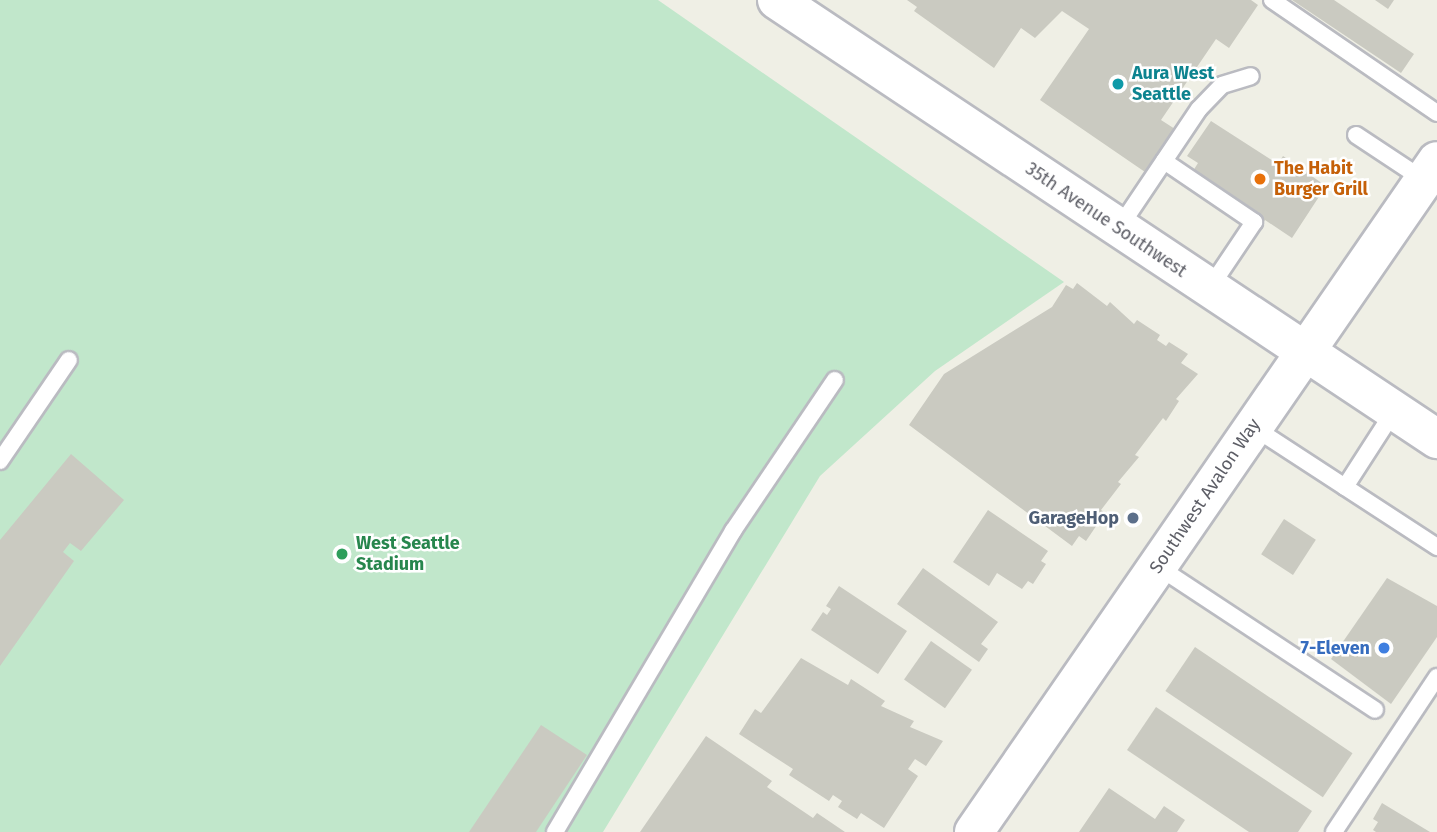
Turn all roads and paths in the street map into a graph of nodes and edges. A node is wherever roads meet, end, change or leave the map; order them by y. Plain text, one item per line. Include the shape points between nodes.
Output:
1 (777, 0) edge
2 (1272, 0) edge
3 (1251, 76) dead end
4 (1437, 113) edge
5 (1356, 135) dead end
6 (1164, 161) junction
7 (1430, 171) edge
8 (1119, 228) junction
9 (1209, 289) junction
10 (1304, 353) junction
11 (69, 360) dead end
12 (835, 380) dead end
13 (1394, 411) junction
14 (1253, 427) junction
15 (1437, 439) edge
16 (0, 461) edge
17 (1345, 487) junction
18 (1437, 547) edge
19 (1157, 566) junction
20 (1437, 677) edge
21 (1375, 710) dead end
22 (555, 832) edge
23 (974, 832) edge
24 (1334, 832) edge

1 - 8 main road, 35th Avenue Southwest
2 - 4 lane
3 - 6 lane via 1222,85 1199,109
5 - 7 lane
6 - 8 lane
6 - 9 lane via 1254,222
7 - 10 main road, Southwest Avalon Way
8 - 9 main road, 35th Avenue Southwest
9 - 10 main road, 35th Avenue Southwest
10 - 13 main road, 35th Avenue Southwest
10 - 14 main road, Southwest Avalon Way
11 - 16 lane
12 - 22 lane via 740,520
13 - 15 main road, 35th Avenue Southwest
13 - 17 lane
14 - 17 lane
14 - 19 main road, Southwest Avalon Way
17 - 18 lane
19 - 21 lane
19 - 23 main road, Southwest Avalon Way
20 - 24 lane

